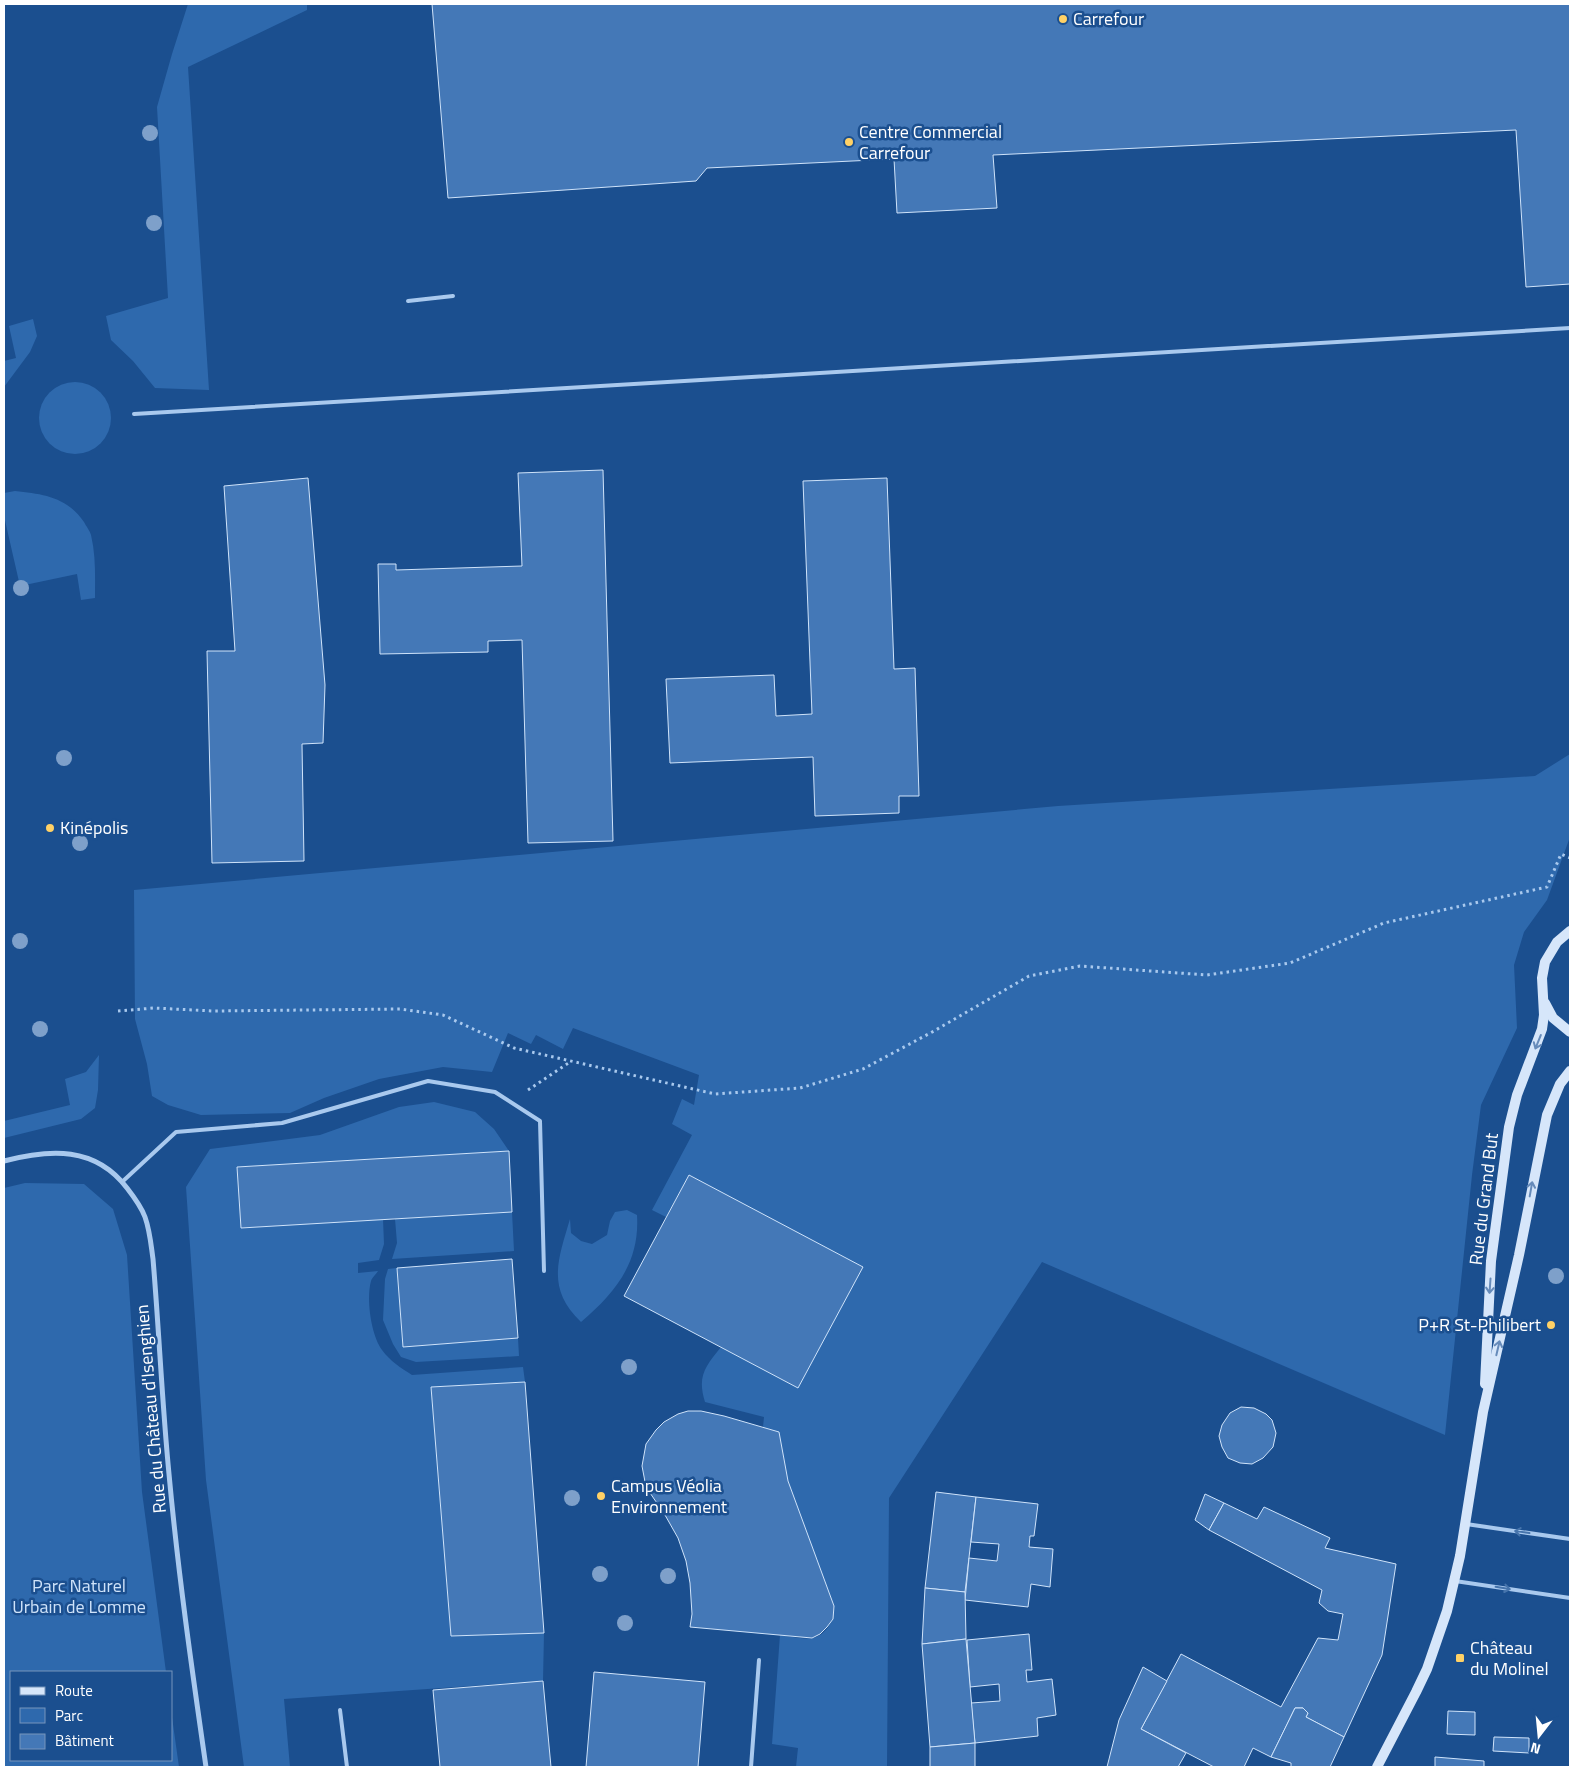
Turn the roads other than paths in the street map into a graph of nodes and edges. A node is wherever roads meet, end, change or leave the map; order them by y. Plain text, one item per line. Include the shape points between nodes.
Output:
1 (453, 296) dead end
2 (408, 301) dead end
3 (1570, 328) edge
4 (134, 414) dead end
5 (1570, 926) edge
6 (1567, 934) edge
7 (1543, 994) junction
8 (1570, 1032) edge
9 (1570, 1071) edge
10 (4, 1161) edge
11 (122, 1182) junction
12 (544, 1271) dead end
13 (1483, 1412) junction
14 (1465, 1524) junction
15 (1570, 1539) edge
16 (1455, 1581) junction
17 (1570, 1598) edge
18 (759, 1660) dead end
19 (340, 1710) dead end
20 (206, 1767) edge
21 (346, 1767) edge
22 (751, 1767) edge
23 (1377, 1767) edge

1 - 2 lane
3 - 4 lane
5 - 6 main road, Rue du Grand But
6 - 7 main road, Rue du Grand But via 1552,948 1545,962
7 - 8 main road, Rue du Grand But via 1553,1018
7 -> 13 main road, Rue du Grand But via 1541,1036 1517,1095 1503,1166 1491,1261
13 -> 9 main road, Rue du Grand But via 1547,1115 1556,1090
10 - 11 street, Rue du Château d'Isenghien via 31,1154 74,1154 92,1159
11 - 12 lane via 176,1132 282,1123 428,1080 495,1092 540,1121
11 - 20 street, Rue du Château d'Isenghien via 136,1198 150,1233 169,1473
13 - 14 main road, Rue du Grand But
15 -> 14 lane
14 - 16 main road, Rue du Grand But
16 -> 17 lane
16 - 23 main road, Rue du Grand But via 1427,1669
18 - 22 lane
19 - 21 lane

